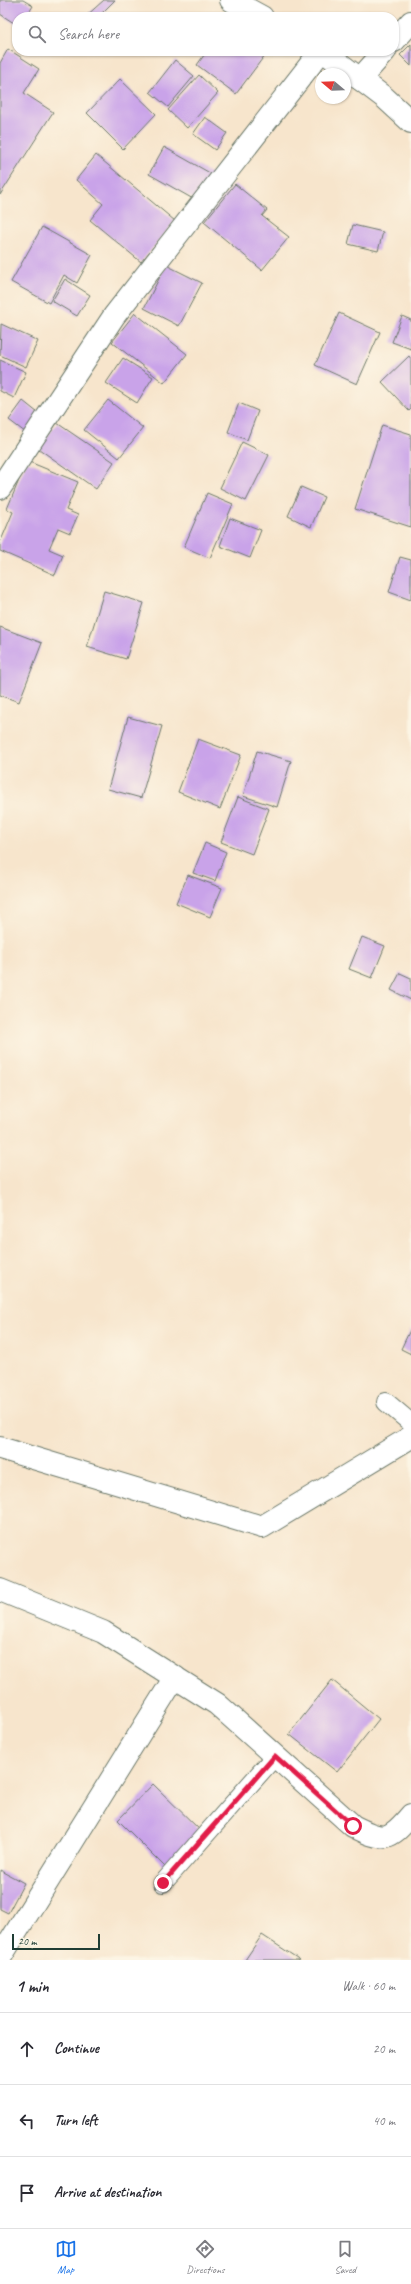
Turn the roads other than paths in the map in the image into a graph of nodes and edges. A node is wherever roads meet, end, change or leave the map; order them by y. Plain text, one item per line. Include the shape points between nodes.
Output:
1 (231, 0) edge
2 (253, 12) edge
3 (411, 22) edge
4 (399, 35) edge
5 (318, 56) edge
6 (329, 56) edge
7 (381, 56) edge
8 (360, 79) junction
9 (411, 122) edge
10 (0, 488) edge
11 (386, 1402) dead end
12 (411, 1423) edge
13 (411, 1437) edge
14 (0, 1448) edge
15 (0, 1590) edge
16 (175, 1677) junction
17 (275, 1756) junction
18 (411, 1815) edge
19 (163, 1883) dead end
20 (0, 1958) edge

1 - 2 street
3 - 4 street
5 - 10 street via 114,316
6 - 8 street
7 - 8 street
8 - 9 street
11 - 12 lane
13 - 14 street via 262,1527
15 - 16 street via 103,1632
16 - 17 street via 217,1704
16 - 20 street
17 - 18 street via 353,1826 367,1834 382,1837 396,1833
17 - 19 lane

